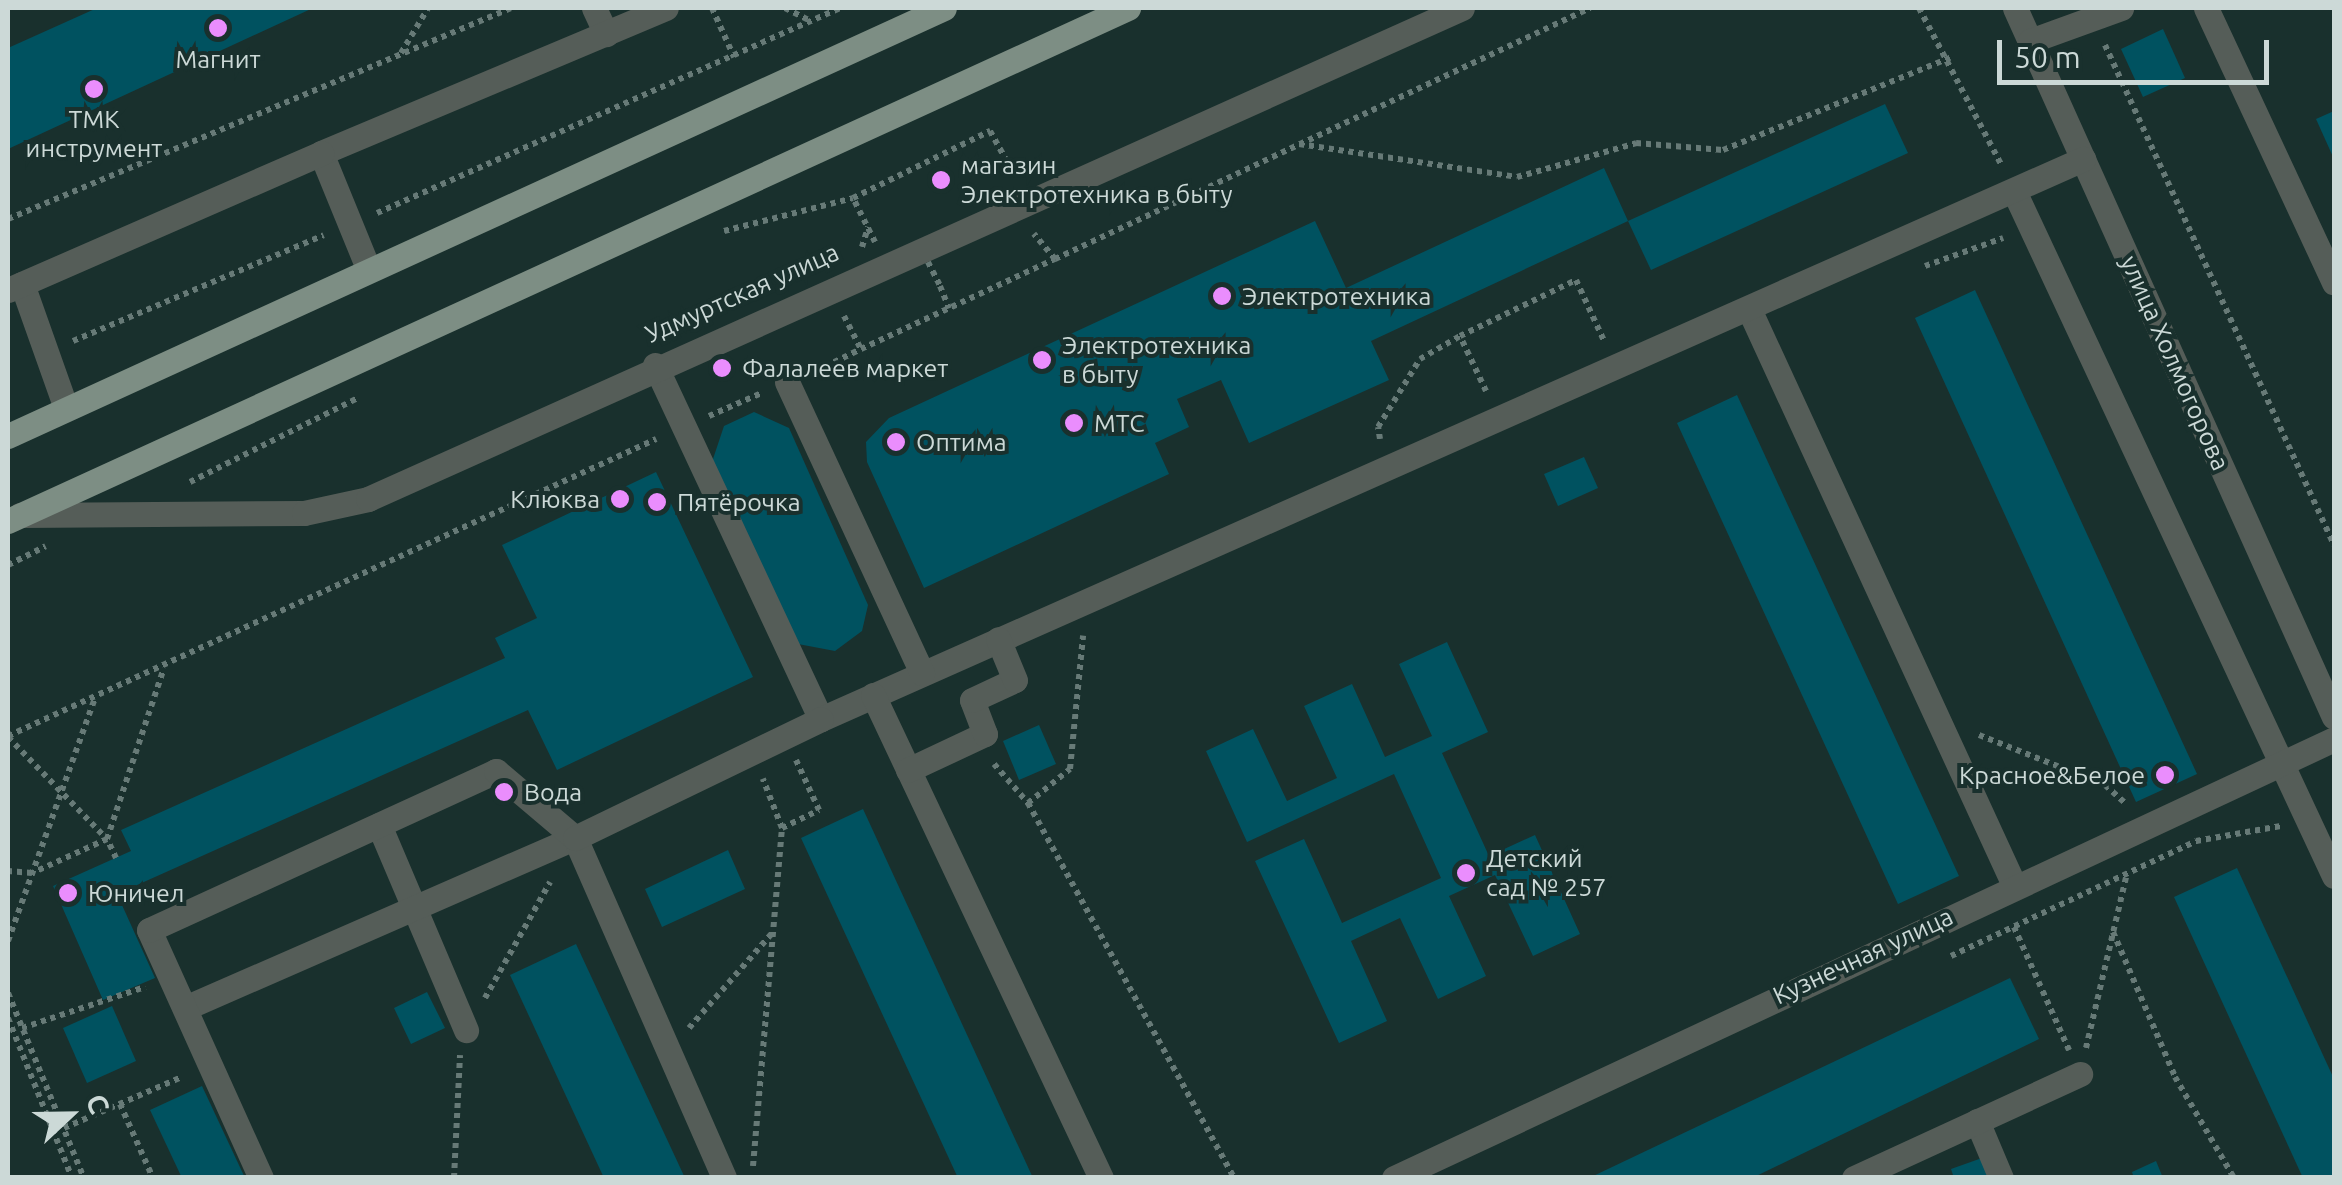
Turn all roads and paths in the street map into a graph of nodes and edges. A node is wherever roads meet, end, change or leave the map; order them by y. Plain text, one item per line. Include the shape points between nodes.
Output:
1 (428, 8) edge
2 (511, 8) edge
3 (594, 8) edge
4 (666, 8) edge
5 (712, 8) edge
6 (785, 8) edge
7 (840, 8) edge
8 (944, 8) edge
9 (1128, 8) edge
10 (1462, 8) edge
11 (1590, 8) edge
12 (1920, 8) edge
13 (2015, 8) edge
14 (2121, 8) edge
15 (2206, 8) edge
16 (2093, 18) junction
17 (811, 21) junction
18 (606, 34) junction
19 (2030, 42) junction
20 (400, 54) junction
21 (734, 58) junction
22 (1950, 58) junction
23 (1299, 144) junction
24 (321, 153) junction
25 (2083, 159) junction
26 (2014, 191) junction
27 (1026, 196) junction
28 (854, 198) junction
29 (8, 220) edge
30 (346, 226) junction
31 (711, 236) dead end
32 (1055, 258) junction
33 (884, 261) junction
34 (368, 268) junction
35 (2334, 283) edge
36 (14, 287) edge
37 (949, 308) junction
38 (1749, 309) junction
39 (843, 313) dead end
40 (1460, 336) junction
41 (46, 352) junction
42 (654, 365) junction
43 (815, 368) dead end
44 (1616, 368) junction
45 (787, 382) junction
46 (372, 392) dead end
47 (66, 408) junction
48 (1499, 419) junction
49 (680, 428) junction
50 (8, 436) edge
51 (1386, 468) junction
52 (170, 490) dead end
53 (14, 518) edge
54 (58, 540) dead end
55 (2334, 545) edge
56 (8, 566) edge
57 (1083, 636) dead end
58 (998, 640) junction
59 (164, 666) junction
60 (2324, 669) edge
61 (922, 674) junction
62 (872, 695) junction
63 (95, 698) junction
64 (2334, 717) edge
65 (821, 719) junction
66 (1939, 722) junction
67 (785, 736) junction
68 (8, 737) edge
69 (2334, 739) edge
70 (974, 740) junction
71 (752, 752) junction
72 (2277, 764) junction
73 (908, 770) junction
74 (63, 788) junction
75 (1028, 803) junction
76 (2308, 822) junction
77 (2149, 823) junction
78 (378, 825) junction
79 (782, 828) junction
80 (107, 838) junction
81 (575, 838) junction
82 (116, 858) dead end
83 (8, 871) edge
84 (32, 873) junction
85 (2126, 876) junction
86 (2334, 876) edge
87 (2014, 885) junction
88 (414, 912) junction
89 (2014, 927) junction
90 (774, 931) junction
91 (2113, 932) junction
92 (8, 942) edge
93 (1942, 960) dead end
94 (170, 976) junction
95 (8, 993) edge
96 (184, 1008) junction
97 (8, 1018) edge
98 (22, 1028) junction
99 (466, 1030) junction
100 (669, 1052) junction
101 (211, 1065) junction
102 (2080, 1074) junction
103 (120, 1104) junction
104 (1977, 1121) junction
105 (64, 1128) junction
106 (72, 1178) edge
107 (84, 1178) edge
108 (153, 1178) edge
109 (260, 1178) edge
110 (454, 1178) edge
111 (724, 1178) edge
112 (752, 1178) edge
113 (1101, 1178) edge
114 (1234, 1178) edge
115 (1394, 1178) edge
116 (1854, 1178) edge
117 (2001, 1178) edge
118 (2234, 1178) edge

1 - 20 path
2 - 20 path
3 - 18 street
4 - 18 street
5 - 21 path
6 - 17 path
7 - 17 path
8 - 34 main road
9 - 53 main road, Удмуртская улица
10 - 27 street, Удмуртская улица
11 - 23 path
12 - 22 path
13 - 19 street, улица Холмогорова
14 - 16 street
15 - 35 street
16 - 19 street
16 - 55 path
17 - 21 path
18 - 24 street
19 - 25 street, улица Холмогорова
20 - 29 path
21 - 30 path
22 - 23 path via 1723,150 1636,143 1517,178
22 - 26 path
23 - 32 path
24 - 30 street
24 - 36 street
25 - 26 street
25 - 60 street, улица Холмогорова
26 - 38 street
26 - 72 street
27 - 28 path via 990,131
27 - 32 path via 1030,228
27 - 33 street, Удмуртская улица
28 - 31 path
28 - 33 path
30 - 34 street
30 - 41 path
32 - 37 path
33 - 37 path, bridge via 928,262
33 - 42 street, Удмуртская улица
34 - 47 main road
36 - 41 street
37 - 39 path via 861,348
38 - 44 street
38 - 66 street
40 - 44 path via 1576,280
40 - 48 path
40 - 51 path via 1420,359 1378,427
41 - 47 street
42 - 49 street
42 - 53 street, Удмуртская улица via 368,499 304,513
43 - 45 path
44 - 48 street
45 - 49 path
45 - 61 street
46 - 52 path
47 - 50 main road
48 - 51 street
49 - 59 path
49 - 65 street
51 - 58 street
54 - 56 path
57 - 75 path via 1070,770
58 - 61 street
58 - 70 street via 1016,680 972,700 985,734
59 - 63 path
59 - 80 path
60 - 64 street, улица Холмогорова
61 - 62 street
62 - 65 street
62 - 73 street
63 - 68 path
63 - 74 path
65 - 67 street
66 - 77 path via 2105,785
66 - 87 street
67 - 71 street
67 - 79 path via 818,810
68 - 74 path
69 - 72 street, Кузнечная улица
70 - 73 street
70 - 75 path
71 - 79 path
71 - 81 street
72 - 76 street
72 - 77 street, Кузнечная улица
73 - 113 street
74 - 80 path
74 - 84 path
75 - 114 path
76 - 85 path via 2196,841
76 - 86 street
77 - 87 street, Кузнечная улица
78 - 81 street via 496,771
78 - 88 street
78 - 94 street via 148,930
79 - 90 path
80 - 82 path
80 - 84 path
81 - 88 street
81 - 99 path
81 - 100 street
83 - 84 path
84 - 92 path
85 - 89 path
85 - 91 path
87 - 115 street, Кузнечная улица
88 - 96 street
88 - 99 street
89 - 93 path
89 - 102 path
90 - 100 path
90 - 112 path
91 - 102 path
91 - 118 path via 2175,1077
94 - 96 street
94 - 98 path
95 - 98 path
96 - 101 street
97 - 106 path
98 - 105 path
99 - 110 path via 454,1080
100 - 111 street
101 - 103 path
101 - 109 street
102 - 104 street
103 - 105 path
103 - 108 path
104 - 116 street
104 - 117 street
105 - 107 path

